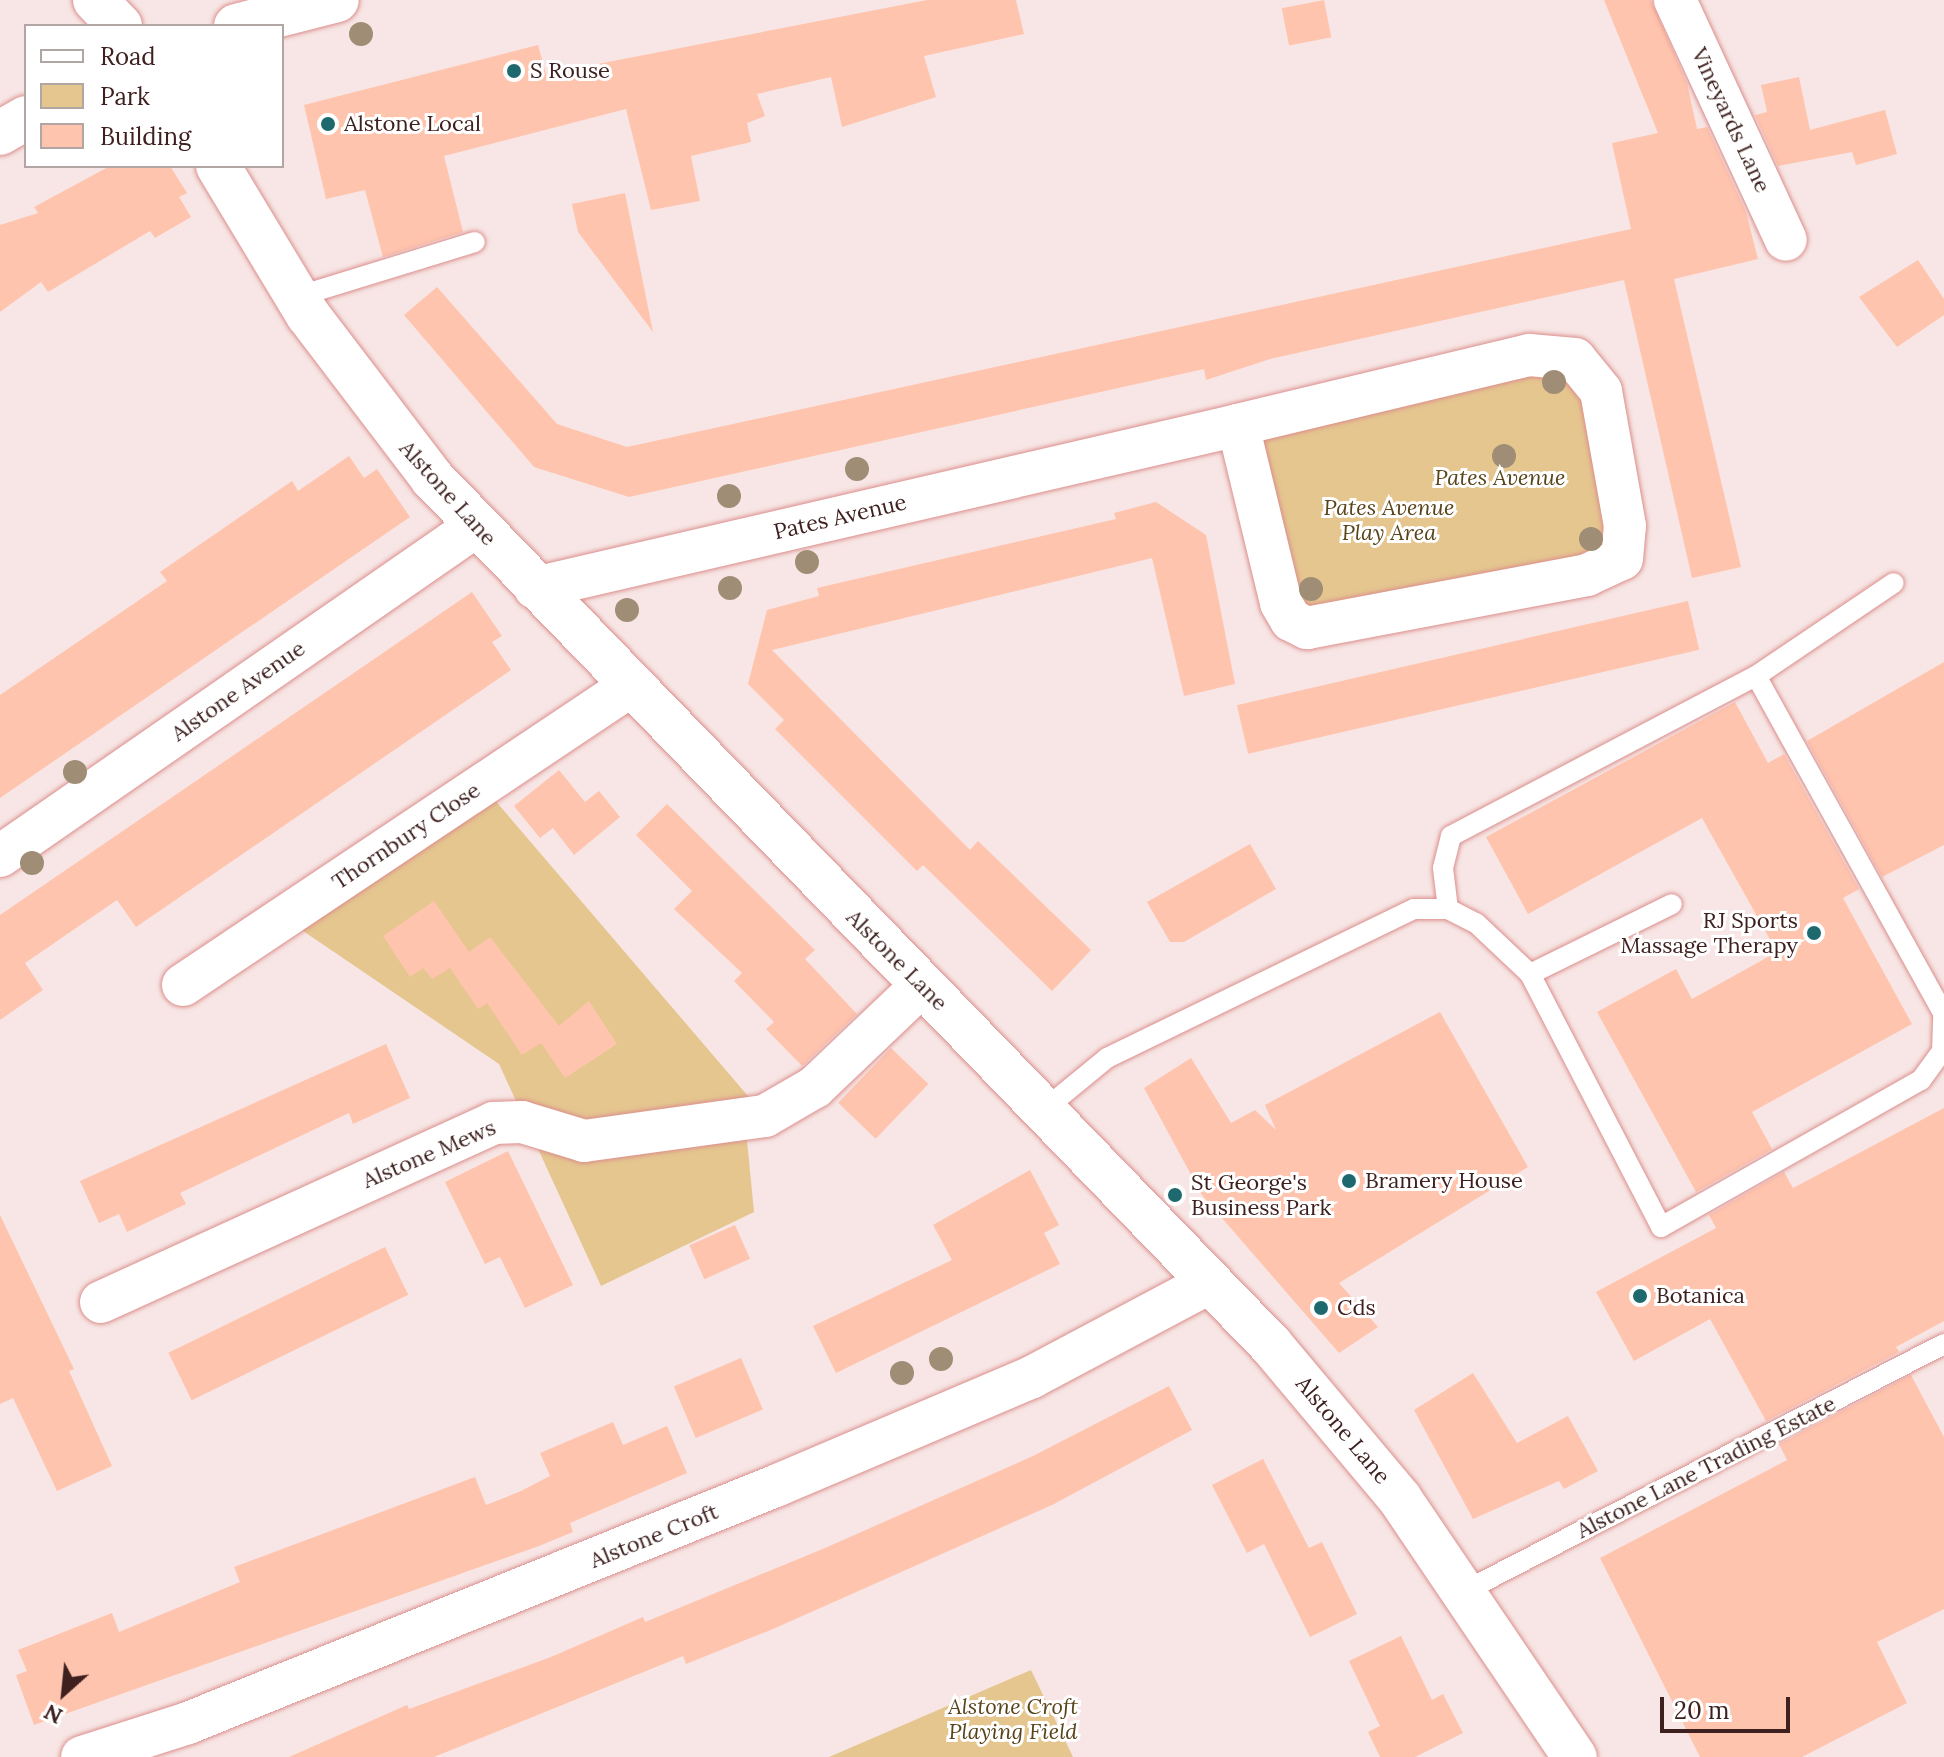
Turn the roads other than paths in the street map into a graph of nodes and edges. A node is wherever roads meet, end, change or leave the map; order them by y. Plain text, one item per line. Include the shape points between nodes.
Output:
1 (95, 0) edge
2 (337, 0) edge
3 (1675, 0) edge
4 (118, 24) edge
5 (244, 24) edge
6 (24, 119) edge
7 (0, 133) edge
8 (219, 168) edge
9 (1786, 240) dead end
10 (475, 242) dead end
11 (296, 297) junction
12 (1238, 425) junction
13 (475, 527) junction
14 (1894, 583) dead end
15 (535, 588) junction
16 (1756, 676) junction
17 (629, 687) junction
18 (0, 856) edge
19 (1672, 904) dead end
20 (1448, 909) junction
21 (1530, 974) junction
22 (183, 985) dead end
23 (921, 986) junction
24 (1045, 1109) junction
25 (1211, 1282) junction
26 (101, 1302) dead end
27 (1944, 1344) edge
28 (1467, 1590) junction
29 (82, 1757) edge
30 (1575, 1757) edge

1 - 4 street
2 - 5 street
3 - 9 street, Vineyards Lane
6 - 7 street
8 - 11 street, Alstone Lane
10 - 11 lane
11 - 13 street, Alstone Lane via 391,428
12 - 12 street, Pates Avenue via 1281,603 1291,620 1307,628 1587,575 1622,559 1625,526 1601,391 1575,359 1529,355
12 - 15 street, Pates Avenue
13 - 15 street, Alstone Lane
13 - 18 street, Alstone Avenue
14 - 16 lane
15 - 17 street, Alstone Lane
16 - 20 lane via 1451,836 1443,868
16 - 21 lane via 1943,1013 1942,1051 1921,1080 1661,1227
17 - 22 street, Thornbury Close
17 - 23 street, Alstone Lane
19 - 21 lane
20 - 21 lane via 1476,923
20 - 24 lane via 1414,909 1135,1044 1107,1058
23 - 24 street, Alstone Lane
23 - 26 street, Alstone Mews via 815,1087 765,1116 584,1141 522,1122 493,1123
24 - 25 street, Alstone Lane
25 - 28 street, Alstone Lane via 1329,1410
25 - 29 street, Alstone Croft via 1032,1377 778,1485 188,1723
27 - 28 lane, Alstone Lane Trading Estate
28 - 30 street, Alstone Lane

